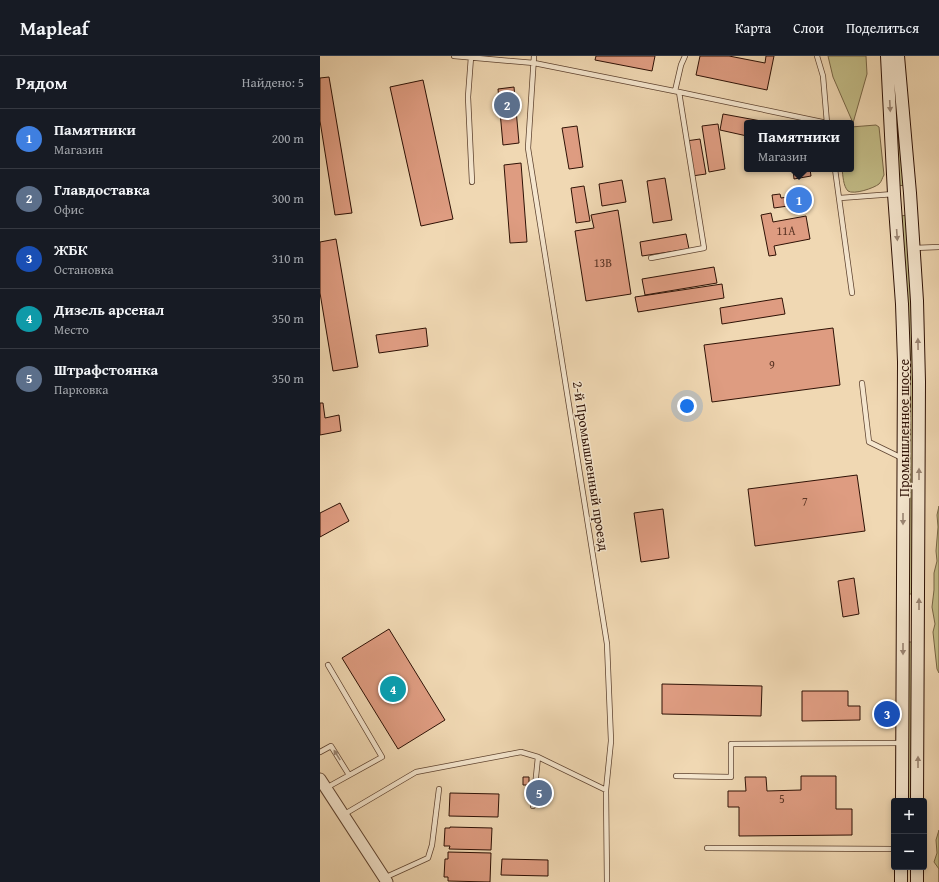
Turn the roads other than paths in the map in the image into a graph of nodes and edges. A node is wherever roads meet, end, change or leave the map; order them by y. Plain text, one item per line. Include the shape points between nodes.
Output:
1 (454, 56) edge
2 (534, 56) edge
3 (684, 56) edge
4 (817, 56) edge
5 (887, 56) edge
6 (898, 56) edge
7 (471, 57) junction
8 (534, 63) junction
9 (677, 91) junction
10 (813, 120) edge
11 (827, 120) edge
12 (836, 172) edge
13 (472, 182) dead end
14 (910, 193) junction
15 (894, 194) junction
16 (840, 198) junction
17 (939, 247) edge
18 (914, 248) junction
19 (651, 258) dead end
20 (852, 293) dead end
21 (862, 383) dead end
22 (904, 459) junction
23 (903, 624) junction
24 (919, 624) junction
25 (328, 665) dead end
26 (902, 743) junction
27 (320, 752) edge
28 (538, 757) junction
29 (349, 775) junction
30 (676, 776) dead end
31 (323, 783) edge
32 (439, 789) dead end
33 (606, 790) junction
34 (902, 798) edge
35 (917, 798) edge
36 (533, 806) dead end
37 (343, 815) junction
38 (707, 848) dead end
39 (891, 848) edge
40 (901, 870) edge
41 (917, 870) edge
42 (385, 880) edge
43 (607, 882) edge
44 (901, 882) edge
45 (917, 882) edge

1 - 7 lane
2 - 8 lane, 2-й Промышленный проезд
3 - 9 lane
4 - 11 lane
5 -> 15 main road, Промышленное шоссе
6 - 14 main road, Промышленное шоссе
7 - 8 lane
7 - 13 lane via 468,98
8 - 9 lane
8 - 33 lane, 2-й Промышленный проезд via 528,148 608,644 611,741
9 - 10 lane
9 - 19 lane via 704,248
12 - 16 lane
14 - 15 main road
14 - 18 main road, Промышленное шоссе
15 - 16 lane
15 -> 22 main road, Промышленное шоссе via 902,304
16 - 20 lane
17 - 18 lane
24 -> 18 main road, Промышленное шоссе via 919,382
21 - 22 lane via 869,442
22 -> 23 main road, Промышленное шоссе
23 - 24 main road
23 -> 26 main road, Промышленное шоссе
35 -> 24 main road, Промышленное шоссе
25 - 29 lane via 382,757
26 - 30 lane via 731,744 731,776
26 - 34 main road, Промышленное шоссе
29 -> 27 lane via 331,746
28 - 33 lane
28 - 36 lane
28 - 37 lane via 521,752 416,772
29 - 31 lane
31 - 37 street
32 - 42 lane via 428,858
33 - 43 lane, 2-й Промышленный проезд
37 - 42 street
38 - 39 lane
40 - 44 main road
41 - 45 main road

